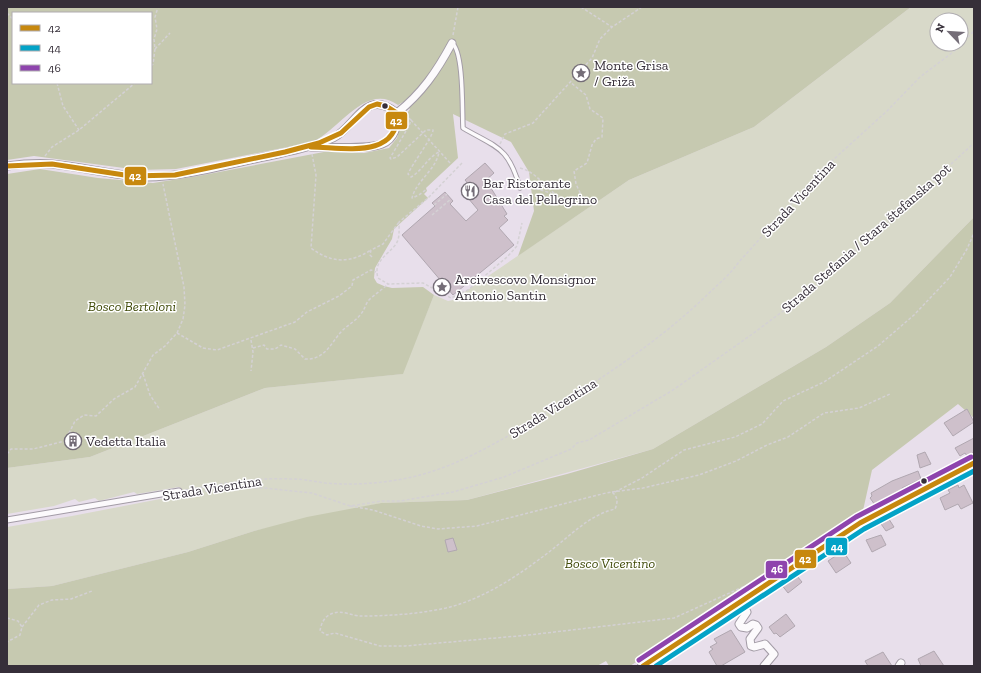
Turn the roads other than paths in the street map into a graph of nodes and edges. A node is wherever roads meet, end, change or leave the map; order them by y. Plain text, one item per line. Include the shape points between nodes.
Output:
1 (452, 43) joint
2 (397, 113) junction
3 (311, 147) junction
4 (7, 166) edge
5 (520, 188) dead end
6 (974, 463) edge
7 (179, 491) road end
8 (7, 520) edge
9 (741, 602) junction
10 (643, 666) edge
11 (764, 666) edge

1 - 2 street via 431,80
1 - 5 lane via 456,46 459,58 463,128 499,147 512,166
2 - 3 street via 379,103 371,106 355,116 335,137
2 - 3 street via 396,128 382,144 363,147
3 - 4 street via 162,176 102,173 42,164
6 - 9 main road via 860,523
7 - 8 street, Strada Vicentina
9 - 10 main road
9 - 11 street via 747,612 739,624 741,628 753,624 758,628 750,639 750,646 765,644 774,654

